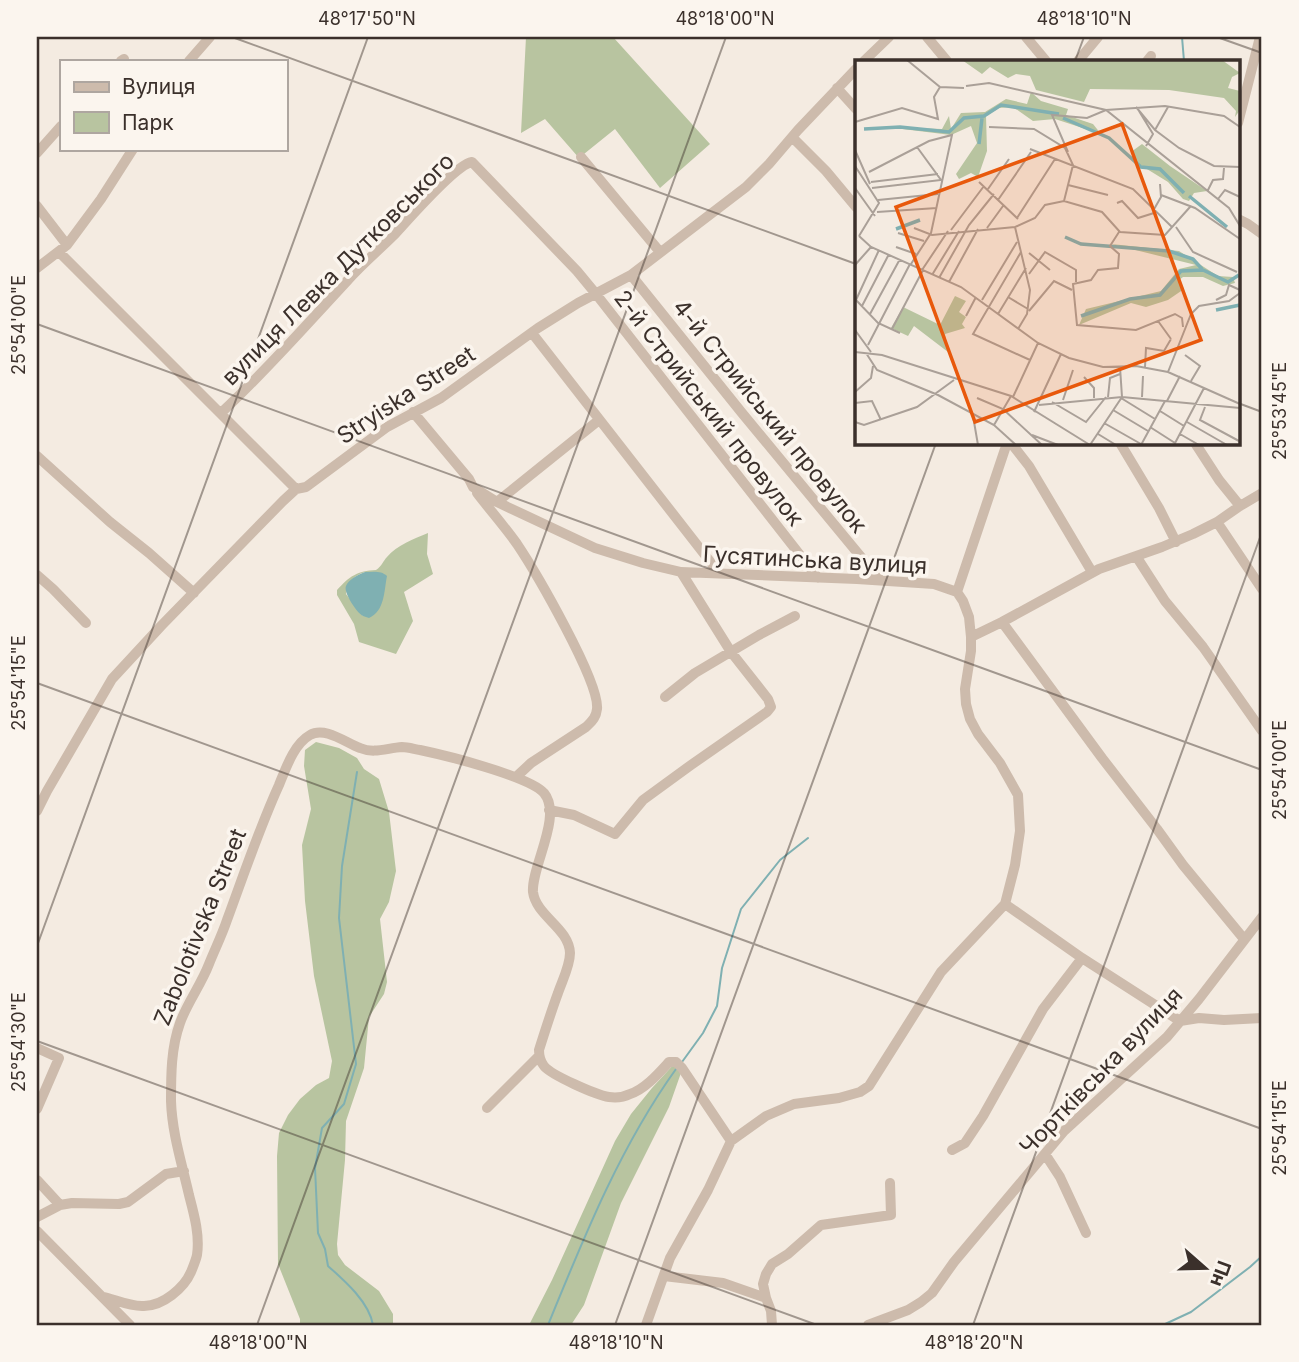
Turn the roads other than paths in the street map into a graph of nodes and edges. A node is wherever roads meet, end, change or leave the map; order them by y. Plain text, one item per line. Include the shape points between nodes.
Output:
1 (210, 37) edge
2 (889, 37) edge
3 (927, 37) edge
4 (1026, 37) edge
5 (1098, 37) edge
6 (1261, 37) edge
7 (190, 60) edge
8 (868, 60) edge
9 (946, 60) edge
10 (1045, 60) edge
11 (1079, 60) edge
12 (855, 70) edge
13 (837, 88) junction
14 (855, 108) edge
15 (1240, 116) edge
16 (60, 127) edge
17 (792, 137) junction
18 (132, 150) edge
19 (37, 153) edge
20 (581, 158) dead end
21 (37, 206) edge
22 (855, 206) edge
23 (1240, 220) edge
24 (1262, 234) edge
25 (63, 248) junction
26 (660, 252) junction
27 (37, 268) edge
28 (631, 275) junction
29 (596, 294) junction
30 (531, 332) junction
31 (413, 412) junction
32 (221, 413) junction
33 (599, 420) junction
34 (1009, 444) edge
35 (1010, 444) edge
36 (1121, 444) edge
37 (1196, 444) edge
38 (37, 456) edge
39 (473, 487) junction
40 (296, 489) junction
41 (1262, 493) edge
42 (497, 502) junction
43 (1240, 506) junction
44 (1217, 522) junction
45 (1176, 542) junction
46 (1136, 556) junction
47 (681, 572) junction
48 (1092, 572) junction
49 (719, 573) junction
50 (37, 575) edge
51 (818, 578) junction
52 (880, 580) junction
53 (1262, 589) edge
54 (957, 592) junction
55 (194, 593) junction
56 (795, 615) dead end
57 (1002, 622) junction
58 (86, 623) dead end
59 (971, 637) junction
60 (730, 652) junction
61 (665, 697) dead end
62 (1262, 731) edge
63 (516, 777) junction
64 (549, 810) junction
65 (37, 811) edge
66 (1005, 904) junction
67 (1262, 917) edge
68 (1244, 939) junction
69 (1082, 958) junction
70 (1260, 1020) edge
71 (1180, 1021) junction
72 (37, 1048) edge
73 (539, 1056) junction
74 (487, 1108) dead end
75 (37, 1109) edge
76 (732, 1141) junction
77 (952, 1150) dead end
78 (1045, 1154) junction
79 (184, 1171) junction
80 (37, 1180) edge
81 (890, 1184) dead end
82 (60, 1206) junction
83 (37, 1217) edge
84 (37, 1231) edge
85 (1086, 1233) dead end
86 (664, 1276) junction
87 (103, 1297) junction
88 (766, 1298) junction
89 (130, 1325) edge
90 (646, 1325) edge
91 (772, 1325) edge
92 (868, 1325) edge

1 - 7 street
2 - 8 street
3 - 9 street
4 - 10 street
5 - 11 street
6 - 15 street
12 - 13 street, Stryiska Street
13 - 14 street
13 - 17 street, Stryiska Street
16 - 19 street
17 - 22 street
17 - 26 street, Stryiska Street via 746,187
18 - 25 street
20 - 26 street
21 - 25 street
23 - 24 street
25 - 27 street
25 - 32 street via 119,313
26 - 28 street, Stryiska Street
28 - 29 street, Stryiska Street
28 - 52 street, 4-й Стрийський провулок
29 - 30 street, Stryiska Street
29 - 32 street, вулиця Левка Дутковського via 476,164 467,163
29 - 51 street, 2-й Стрийський провулок
30 - 31 street, Stryiska Street via 441,398
30 - 33 street
31 - 39 street
31 - 40 street, Stryiska Street
32 - 40 street
33 - 42 street
33 - 49 street
34 - 54 street
35 - 48 street via 1029,466
36 - 45 street
37 - 43 street
38 - 55 street
39 - 42 street
39 - 63 street via 517,544 542,586 596,697 594,720
40 - 55 street, Stryiska Street
41 - 43 street
42 - 47 street via 595,548
43 - 44 street
44 - 45 street
44 - 53 street
45 - 46 street
46 - 48 street
46 - 62 street
47 - 49 street, Гусятинська вулиця
47 - 60 street, Гусятинська вулиця
48 - 57 street
49 - 51 street, Гусятинська вулиця
50 - 58 street
51 - 52 street, Гусятинська вулиця
52 - 54 street, Гусятинська вулиця via 934,584
54 - 59 street, Гусятинська вулиця via 969,617
55 - 65 street, Stryiska Street via 113,679
56 - 60 street
57 - 59 street
57 - 68 street via 1183,865
59 - 66 street, Гусятинська вулиця via 965,689 970,719 1018,795 1018,852
60 - 61 street
60 - 64 street, Гусятинська вулиця via 768,699 768,712 643,800 615,834 574,815
63 - 64 street via 545,794
63 - 79 street, Zabolotivska Street via 403,747 363,750 318,731 300,744 264,816 226,925 176,1037 171,1105
64 - 73 street via 533,894 566,940 570,954
66 - 69 street
66 - 76 street via 941,972 869,1086 849,1095 794,1104 766,1116
67 - 68 street, Чортківська вулиця
68 - 71 street, Чортківська вулиця
69 - 71 street
69 - 77 street via 1043,1009 965,1143
70 - 71 street
71 - 78 street, Чортківська вулиця
72 - 75 street via 59,1058
73 - 74 street
73 - 76 street via 551,1073 616,1098 642,1088 669,1062 679,1065
76 - 86 street
78 - 85 street
78 - 92 street, Чортківська вулиця via 932,1293 908,1310
79 - 82 street via 166,1174 128,1202
79 - 87 street, Zabolotivska Street via 197,1234 197,1255 190,1275 154,1305
80 - 82 street
81 - 88 street via 891,1215 821,1225 772,1264 763,1284
82 - 83 street
84 - 87 street
86 - 88 street via 723,1283
86 - 90 street
87 - 89 street
88 - 91 street

